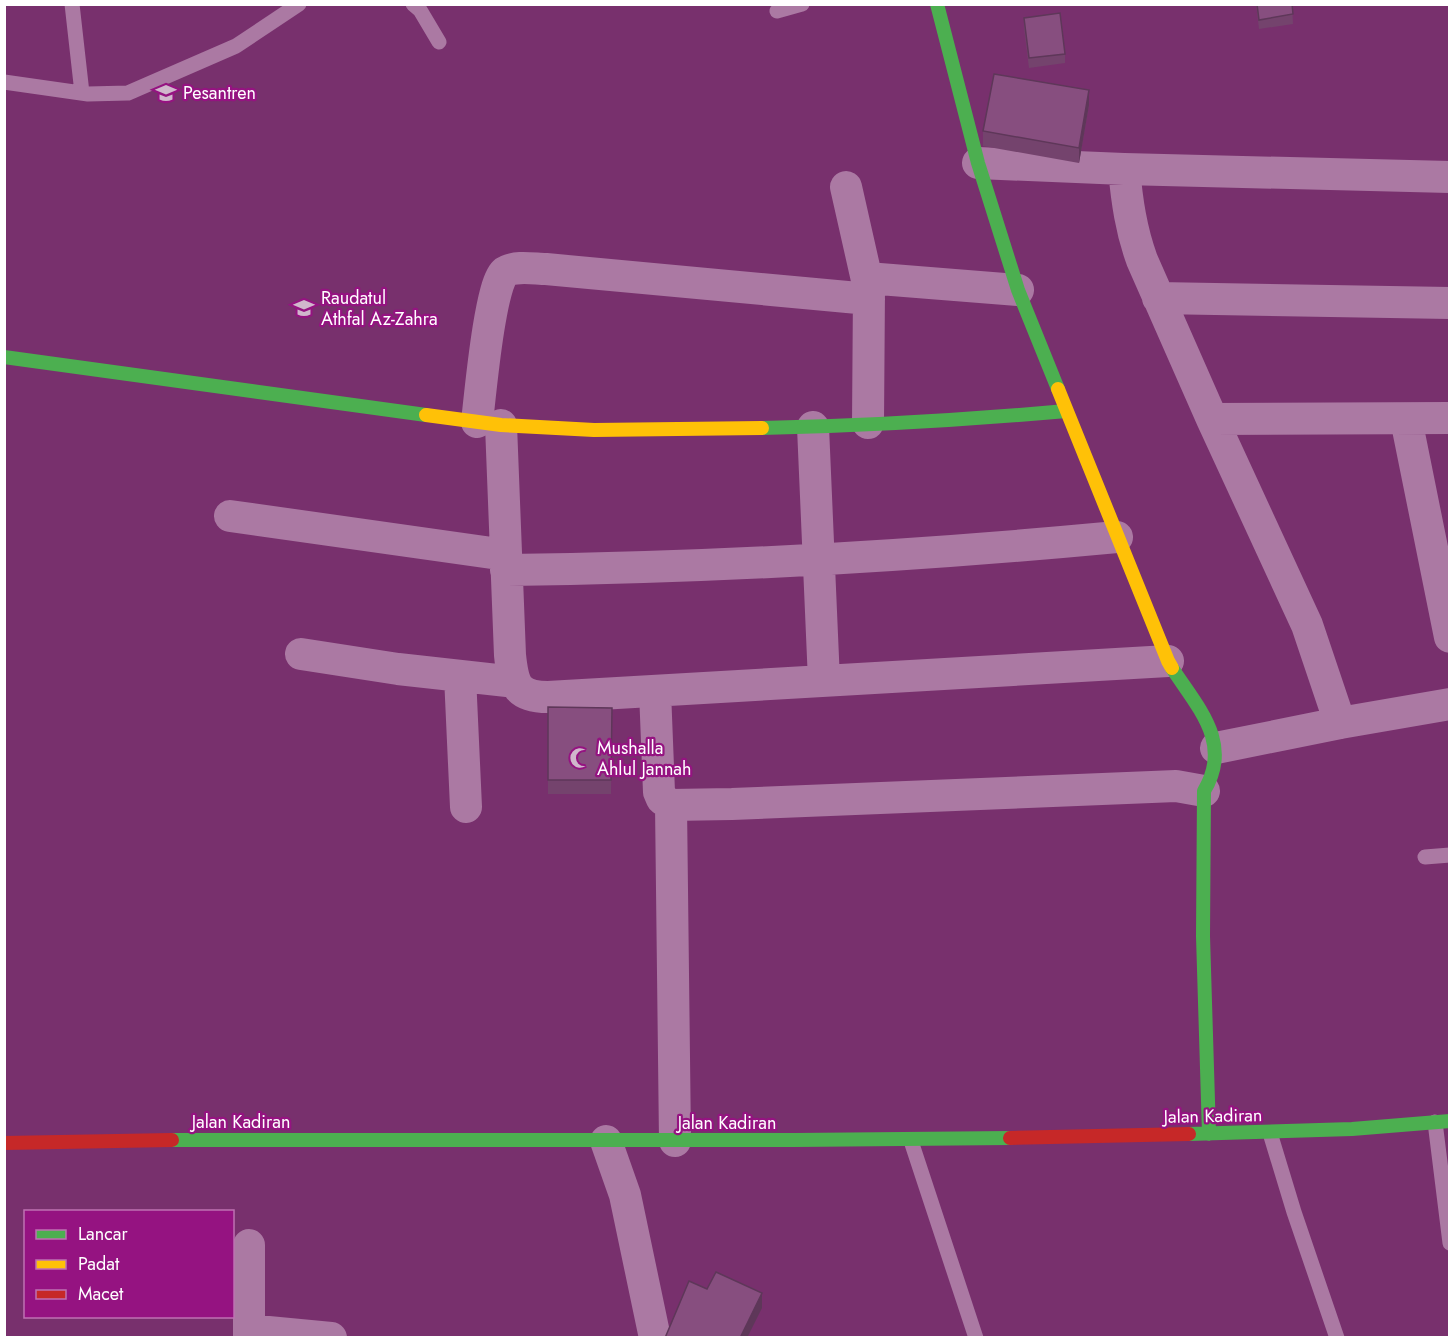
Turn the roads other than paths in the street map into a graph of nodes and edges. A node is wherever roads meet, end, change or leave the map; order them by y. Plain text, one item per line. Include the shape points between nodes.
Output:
1 (72, 4) edge
2 (299, 4) edge
3 (413, 4) edge
4 (802, 4) edge
5 (937, 4) edge
6 (777, 11) dead end
7 (439, 42) dead end
8 (4, 82) edge
9 (82, 93) junction
10 (978, 163) junction
11 (1124, 169) junction
12 (1449, 177) edge
13 (846, 187) dead end
14 (868, 289) junction
15 (1018, 290) junction
16 (1158, 298) junction
17 (1449, 303) edge
18 (4, 357) edge
19 (1066, 411) junction
20 (1449, 418) edge
21 (1212, 419) junction
22 (1406, 419) junction
23 (489, 423) junction
24 (868, 423) junction
25 (813, 427) junction
26 (230, 516) dead end
27 (1117, 537) junction
28 (820, 560) junction
29 (506, 562) junction
30 (1449, 637) edge
31 (301, 654) dead end
32 (1168, 661) junction
33 (460, 676) junction
34 (824, 681) junction
35 (515, 682) junction
36 (655, 691) junction
37 (1449, 704) edge
38 (1340, 723) junction
39 (1216, 748) junction
40 (1204, 791) junction
41 (671, 805) junction
42 (466, 807) dead end
43 (1449, 855) edge
44 (1425, 857) dead end
45 (1442, 1121) edge
46 (1270, 1133) junction
47 (1209, 1134) junction
48 (606, 1141) junction
49 (675, 1141) junction
50 (911, 1141) junction
51 (4, 1143) edge
52 (1449, 1243) edge
53 (249, 1245) dead end
54 (249, 1334) edge
55 (331, 1338) edge
56 (655, 1338) edge
57 (976, 1338) edge
58 (1337, 1338) edge

1 - 9 lane
2 - 9 lane via 236,46 128,93
3 - 7 lane
4 - 6 lane
5 - 10 street
8 - 9 lane
10 - 11 street
10 - 15 street
11 - 12 street
11 - 16 street via 1134,237
13 - 14 street
14 - 15 street
14 - 23 street via 546,269 507,270 497,285 492,304
14 - 24 street
15 - 19 street
16 - 17 street
16 - 21 street
18 - 23 street
19 - 24 street
19 - 27 street
20 - 22 street
21 - 22 street
21 - 38 street via 1307,625
22 - 30 street
23 - 25 street via 594,430
23 - 29 street
24 - 25 street
25 - 28 street
26 - 29 street
27 - 28 street
27 - 32 street
28 - 29 street
28 - 34 street
29 - 35 street
31 - 33 street
32 - 34 street
32 - 39 street via 1208,723
33 - 35 street
33 - 42 street
34 - 36 street
35 - 36 street via 520,691 536,697
36 - 41 street via 659,792
37 - 38 street
38 - 39 street
39 - 40 street via 1213,776
40 - 41 street via 1176,786
40 - 47 street via 1203,936
41 - 49 street
43 - 44 lane
45 - 46 street, Jalan Kadiran
45 - 52 lane
46 - 47 street, Jalan Kadiran
46 - 58 lane
47 - 50 street, Jalan Kadiran
48 - 49 street, Jalan Kadiran
48 - 51 street, Jalan Kadiran via 226,1139
48 - 56 street via 625,1195
49 - 50 street, Jalan Kadiran
50 - 57 lane
53 - 54 street
54 - 55 street

